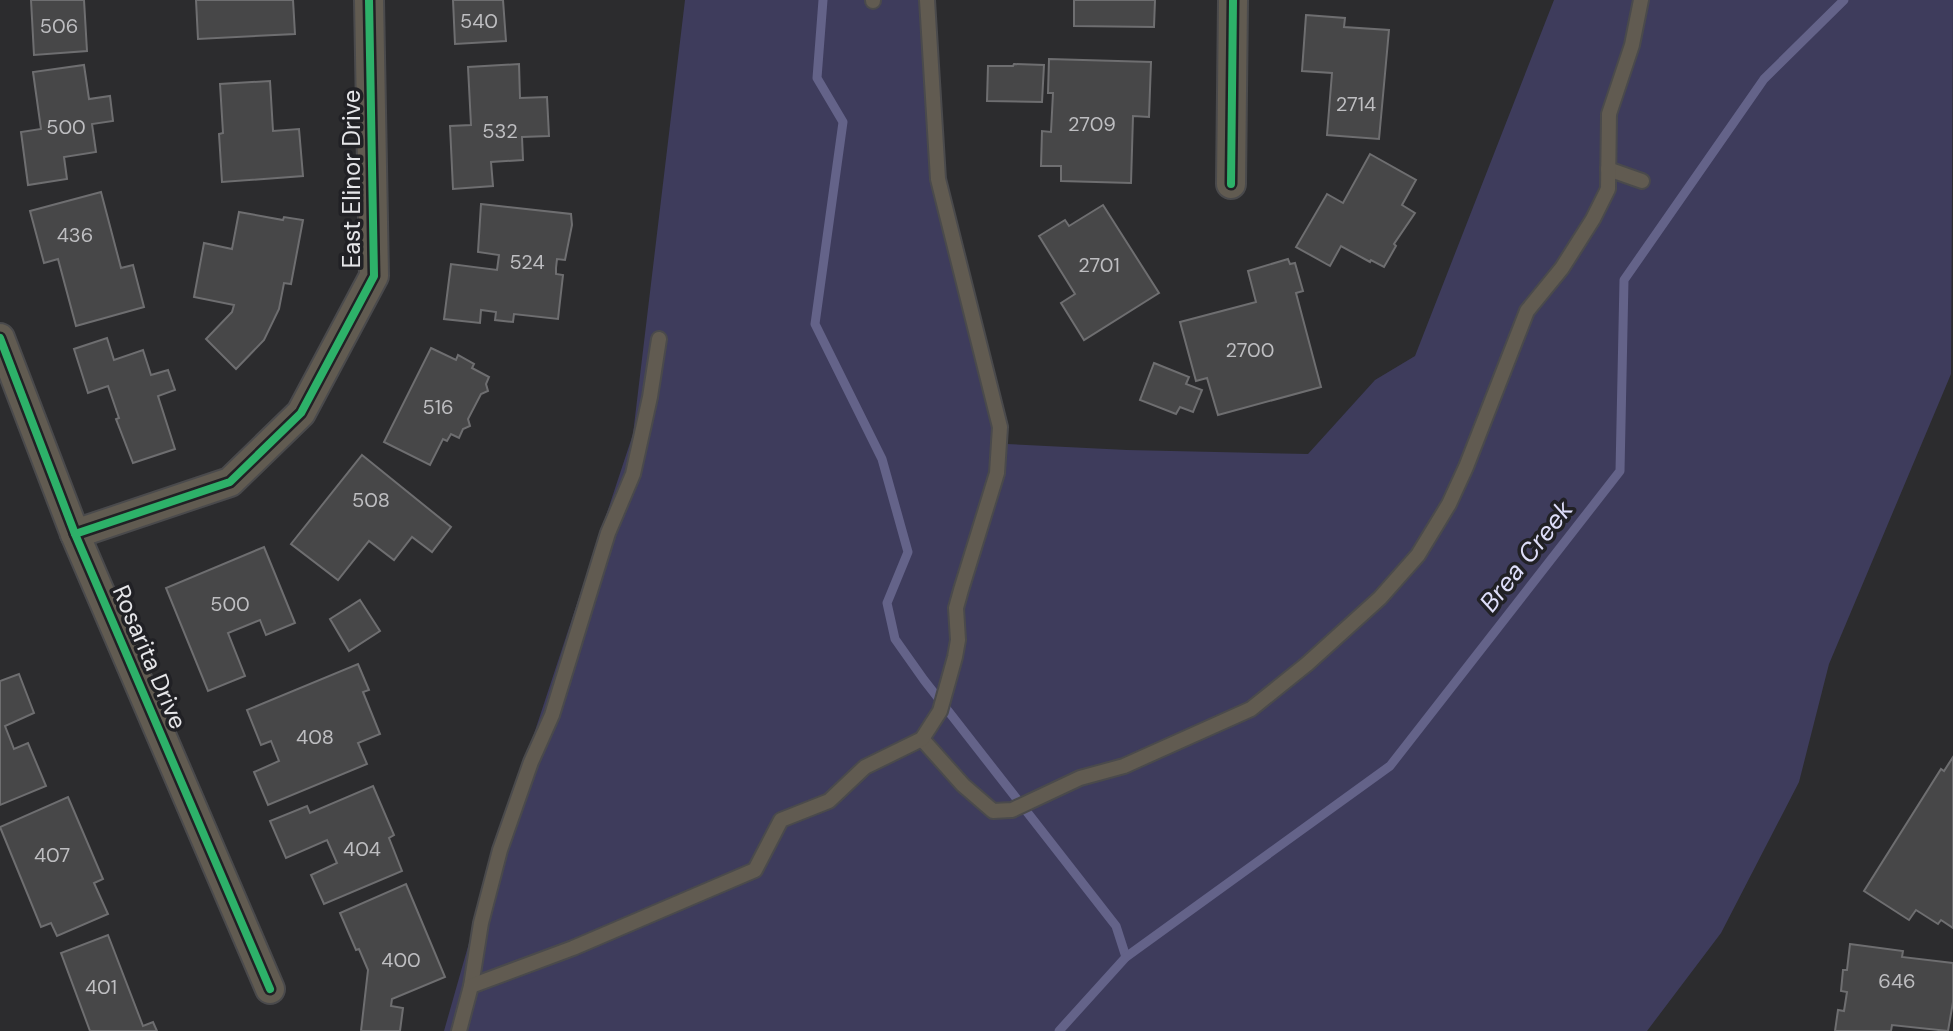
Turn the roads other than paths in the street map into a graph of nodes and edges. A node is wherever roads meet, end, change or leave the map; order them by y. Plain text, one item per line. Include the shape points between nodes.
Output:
1 (369, 0) edge
2 (927, 0) edge
3 (1233, 0) edge
4 (1641, 0) edge
5 (1608, 169) junction
6 (1642, 181) dead end
7 (1231, 184) dead end
8 (0, 338) edge
9 (659, 339) dead end
10 (75, 534) junction
11 (922, 739) junction
12 (471, 986) junction
13 (270, 989) dead end
14 (459, 1031) edge

1 - 10 street, East Elinor Drive via 374,276 301,413 230,482
2 - 11 lane via 938,179 1000,427 997,473 956,608 955,657 940,711
3 - 7 street
4 - 5 lane via 1609,114
5 - 6 lane
5 - 11 lane via 1608,189 1593,219 1527,311 1466,467 1434,530 1380,598 1307,664 1251,709 1012,810 993,811
8 - 10 street, Rosarita Drive
9 - 12 lane via 633,474 608,533 552,715 500,850
10 - 13 street, Rosarita Drive
11 - 12 lane via 865,767 829,801 781,820 755,870
12 - 14 lane

